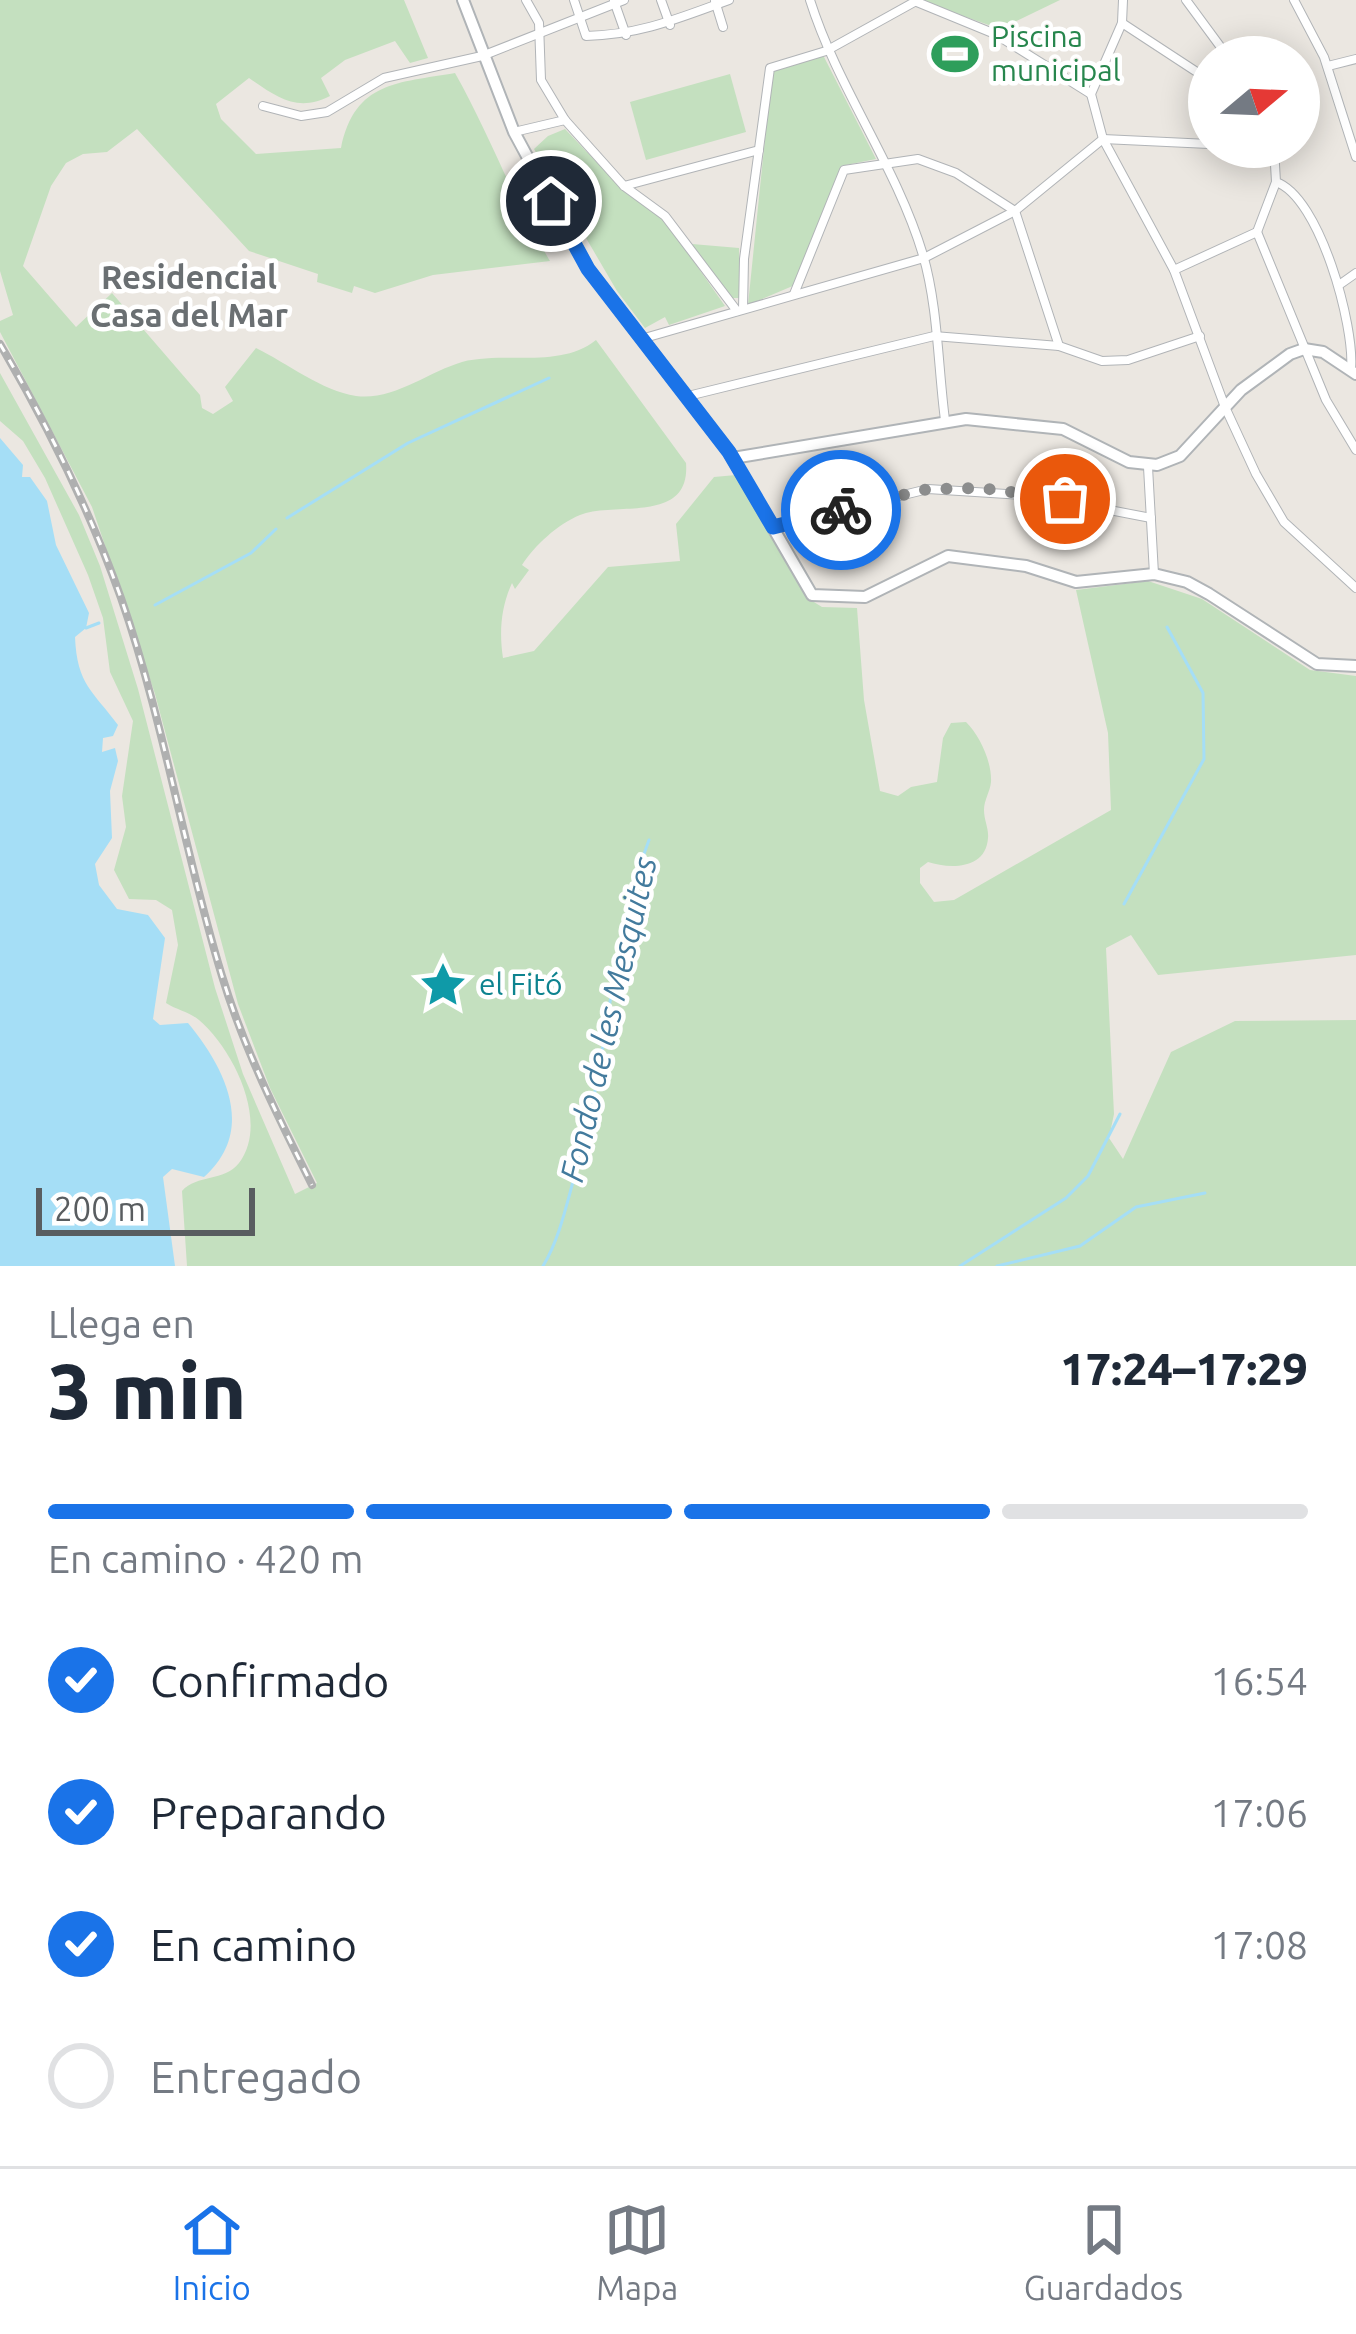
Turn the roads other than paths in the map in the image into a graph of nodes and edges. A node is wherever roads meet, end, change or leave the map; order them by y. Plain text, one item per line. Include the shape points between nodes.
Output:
1 (463, 0) edge
2 (526, 0) edge
3 (574, 0) edge
4 (661, 0) edge
5 (729, 0) edge
6 (810, 0) edge
7 (1123, 0) edge
8 (1186, 0) edge
9 (1294, 0) edge
10 (618, 1) edge
11 (917, 1) edge
12 (716, 2) edge
13 (579, 18) junction
14 (1121, 23) junction
15 (670, 25) junction
16 (723, 26) dead end
17 (540, 33) junction
18 (626, 35) junction
19 (1213, 36) edge
20 (826, 51) junction
21 (482, 56) junction
22 (1356, 58) edge
23 (1188, 66) edge
24 (1328, 66) junction
25 (1090, 94) junction
26 (263, 106) dead end
27 (565, 120) junction
28 (514, 132) junction
29 (1103, 139) junction
30 (1352, 139) edge
31 (1188, 142) edge
32 (759, 150) junction
33 (1356, 157) edge
34 (884, 163) junction
35 (1275, 168) edge
36 (1276, 182) junction
37 (624, 186) junction
38 (1015, 211) junction
39 (1257, 232) junction
40 (924, 258) junction
41 (1174, 270) junction
42 (1356, 273) edge
43 (1340, 285) junction
44 (793, 296) junction
45 (740, 311) junction
46 (934, 336) junction
47 (1200, 336) junction
48 (640, 339) junction
49 (1059, 346) junction
50 (1304, 349) junction
51 (1353, 372) edge
52 (688, 397) junction
53 (1225, 407) junction
54 (945, 421) junction
55 (1356, 450) edge
56 (733, 458) junction
57 (1148, 466) junction
58 (1151, 518) junction
59 (773, 527) junction
60 (1154, 574) junction
61 (1356, 588) edge
62 (1356, 666) edge

1 - 21 street
2 - 17 street
3 - 13 street
4 - 15 street
5 - 12 street
6 - 20 street
7 - 14 street
8 - 19 street
9 - 24 street
10 - 13 street
10 - 18 street
11 - 20 street
11 - 25 street via 995,34
12 - 15 street
12 - 16 street
13 - 17 street
13 - 18 street via 586,36
14 - 23 street
14 - 25 street
15 - 18 street
17 - 21 street
17 - 27 street via 541,80
20 - 32 street via 770,68
20 - 34 street
21 - 26 street via 384,77 327,112 301,116
21 - 28 street
22 - 24 street
24 - 30 street
25 - 29 street
27 - 28 street
27 - 37 street
28 - 48 street via 588,269
29 - 31 street
29 - 38 street
29 - 41 street
30 - 33 street
32 - 37 street
32 - 45 street
34 - 38 street via 918,159
34 - 40 street
34 - 44 street via 844,170
35 - 36 street
36 - 39 street
36 - 43 street via 1304,210
37 - 45 street via 665,216
38 - 40 street
38 - 49 street
39 - 41 street
39 - 50 street
40 - 44 street
40 - 46 street
41 - 47 street
42 - 43 street
43 - 51 street
44 - 45 street
45 - 48 street
46 - 49 street
46 - 52 street
46 - 54 street
47 - 49 street via 1128,360 1102,361
47 - 53 street
48 - 52 street
50 - 51 street
50 - 53 street via 1277,360
50 - 55 street
52 - 56 street
53 - 57 street via 1180,456
53 - 61 street via 1284,522
54 - 56 street
54 - 57 street via 1064,429
56 - 59 street
57 - 58 street
58 - 59 street via 981,488 928,489
58 - 60 street
59 - 60 street via 812,595 865,597 947,556 1076,582
60 - 62 street via 1209,594 1317,664

